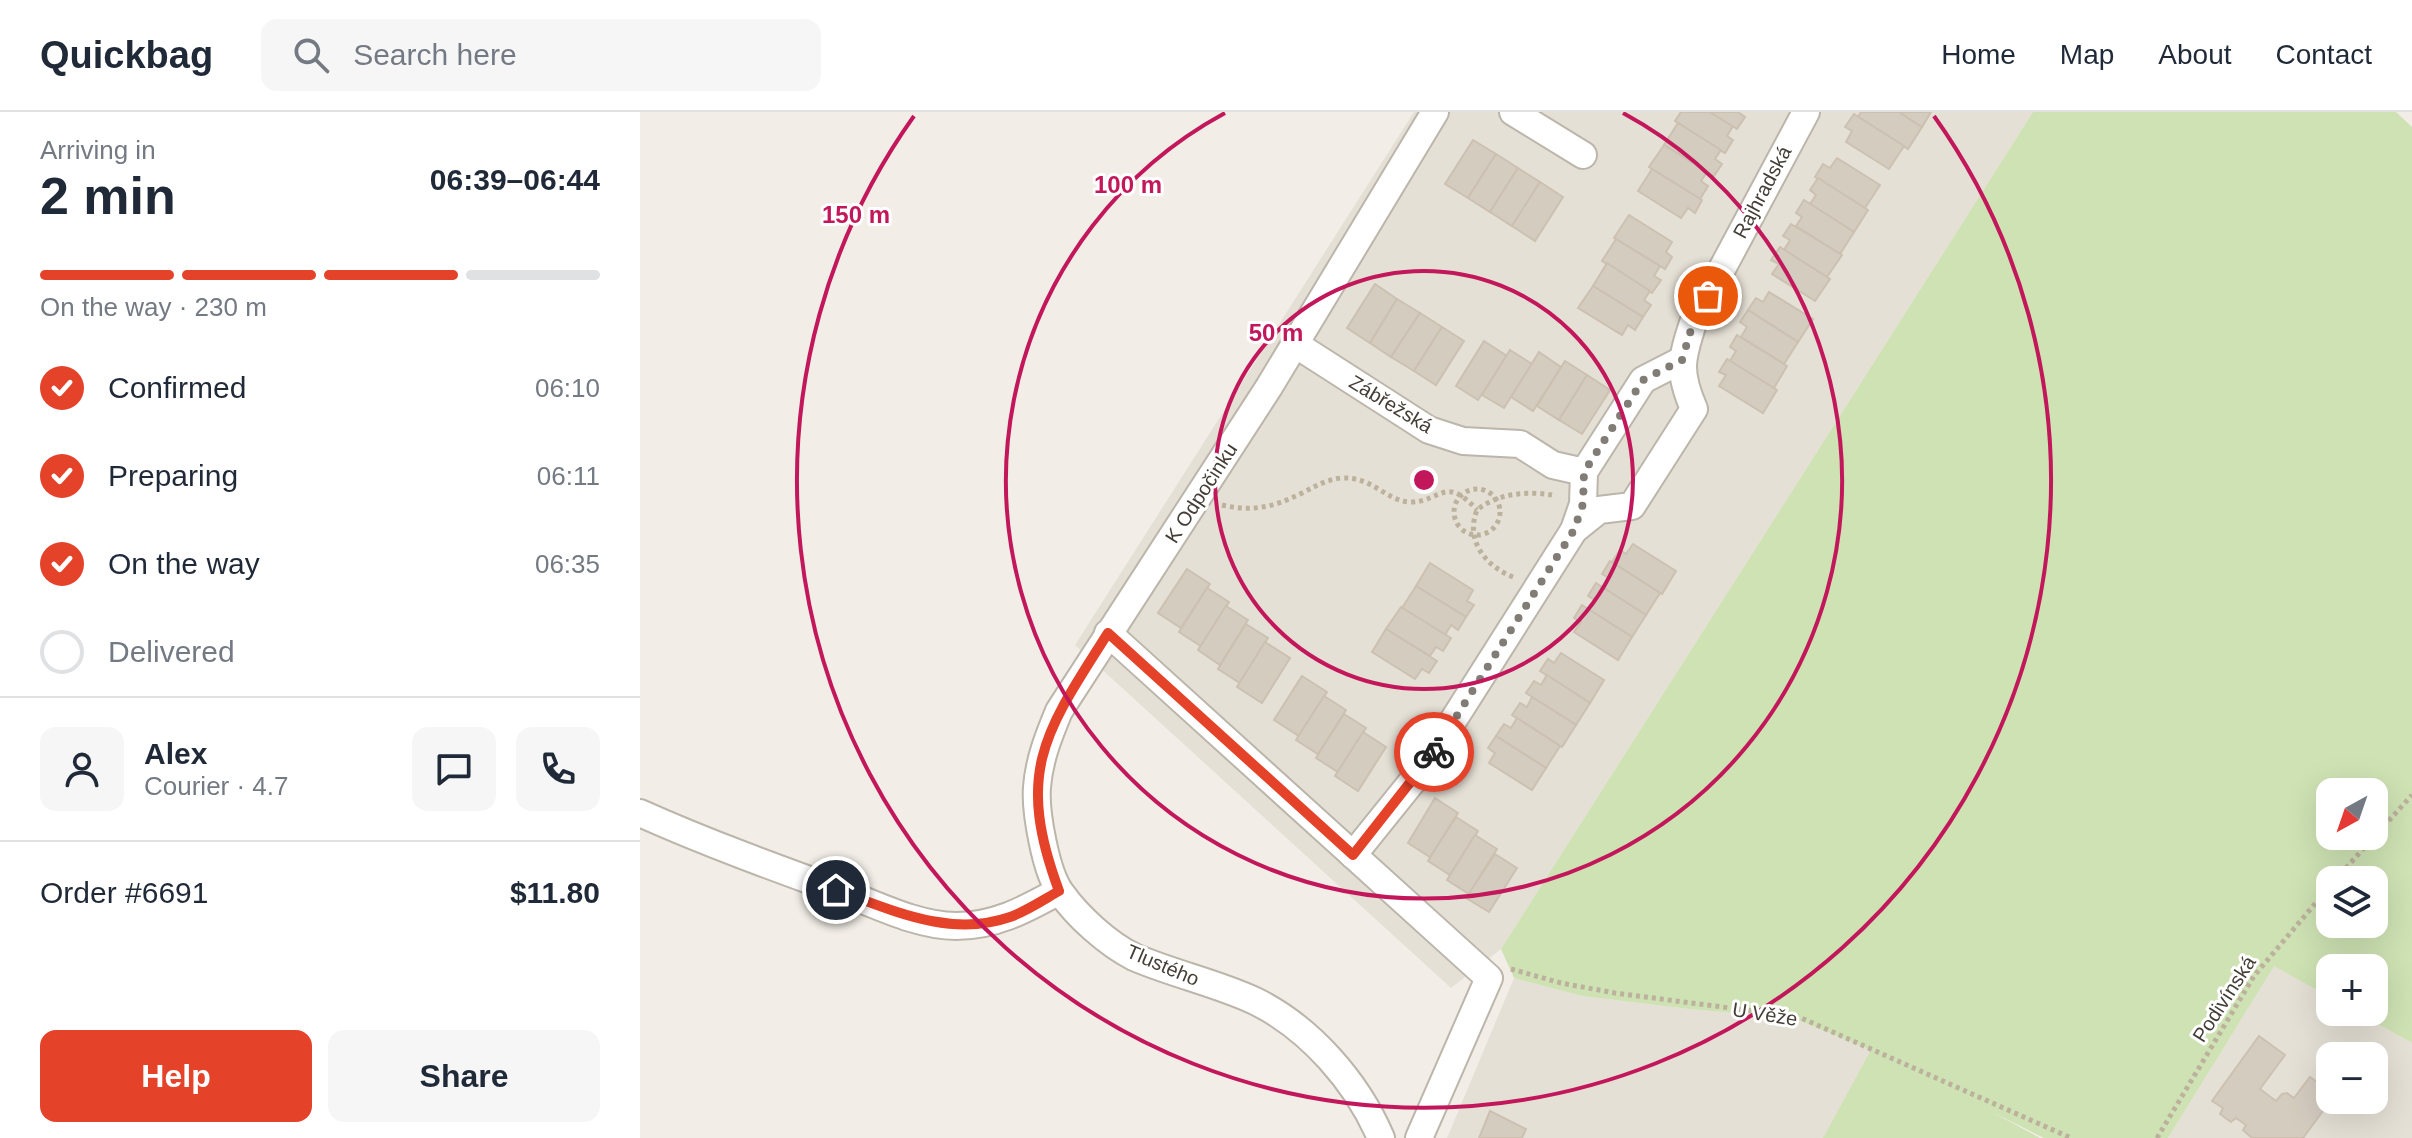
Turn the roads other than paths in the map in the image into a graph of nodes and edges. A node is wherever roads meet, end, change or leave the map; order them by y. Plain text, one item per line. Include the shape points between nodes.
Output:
1 (1435, 112) edge
2 (1513, 112) edge
3 (1806, 112) edge
4 (1583, 155) dead end
5 (1295, 344) junction
6 (1682, 360) junction
7 (1584, 472) junction
8 (1577, 521) junction
9 (1108, 633) junction
10 (640, 813) edge
11 (1353, 855) junction
12 (1059, 891) junction
13 (1381, 1138) edge
14 (1419, 1138) edge

1 - 5 street, K Odpočinku
2 - 4 street
3 - 6 street, Rajhradská via 1693,323
5 - 7 street, Zábřežská via 1429,430 1463,441 1520,444 1553,465
5 - 9 street, K Odpočinku
6 - 7 street, Rajhradská via 1643,380
6 - 8 street, Rajhradská via 1694,409 1632,506 1599,510
7 - 8 street, Rajhradská
8 - 11 street, Rajhradská via 1423,768
9 - 11 street
9 - 12 street, K Odpočinku via 1059,711 1044,747 1036,788 1041,832
10 - 12 street via 848,894 942,924 1011,917
11 - 14 street via 1489,978
12 - 13 street, Tlustého via 1095,929 1131,955 1255,1001 1287,1021 1352,1086

